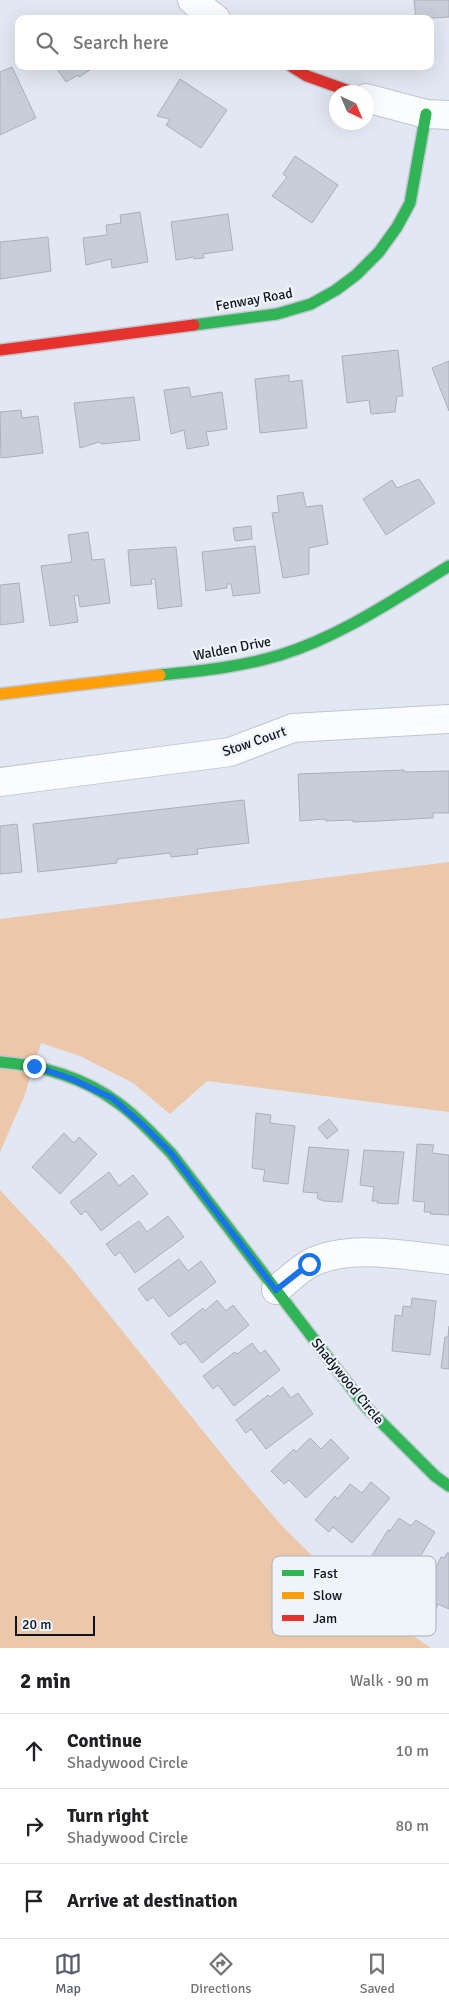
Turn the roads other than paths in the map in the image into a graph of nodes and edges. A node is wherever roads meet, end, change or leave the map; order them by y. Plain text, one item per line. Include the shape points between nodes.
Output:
1 (192, 0) edge
2 (211, 15) edge
3 (297, 70) edge
4 (332, 85) edge
5 (374, 100) edge
6 (438, 115) edge
7 (0, 350) edge
8 (446, 574) edge
9 (0, 694) edge
10 (449, 719) edge
11 (0, 782) edge
12 (0, 1062) edge
13 (449, 1260) edge
14 (276, 1290) junction
15 (449, 1486) edge

1 - 2 street
3 - 4 street
5 - 6 street
6 - 7 street, Fenway Road via 410,203 379,252 356,275 311,304 277,314
8 - 9 street, Walden Drive via 344,628 299,648 256,661 215,669
10 - 11 street, Stow Court via 293,728 230,752
12 - 14 street, Shadywood Circle via 34,1066 112,1098 171,1153
13 - 14 street via 362,1252 330,1256 309,1264
14 - 15 street, Shadywood Circle via 365,1406

